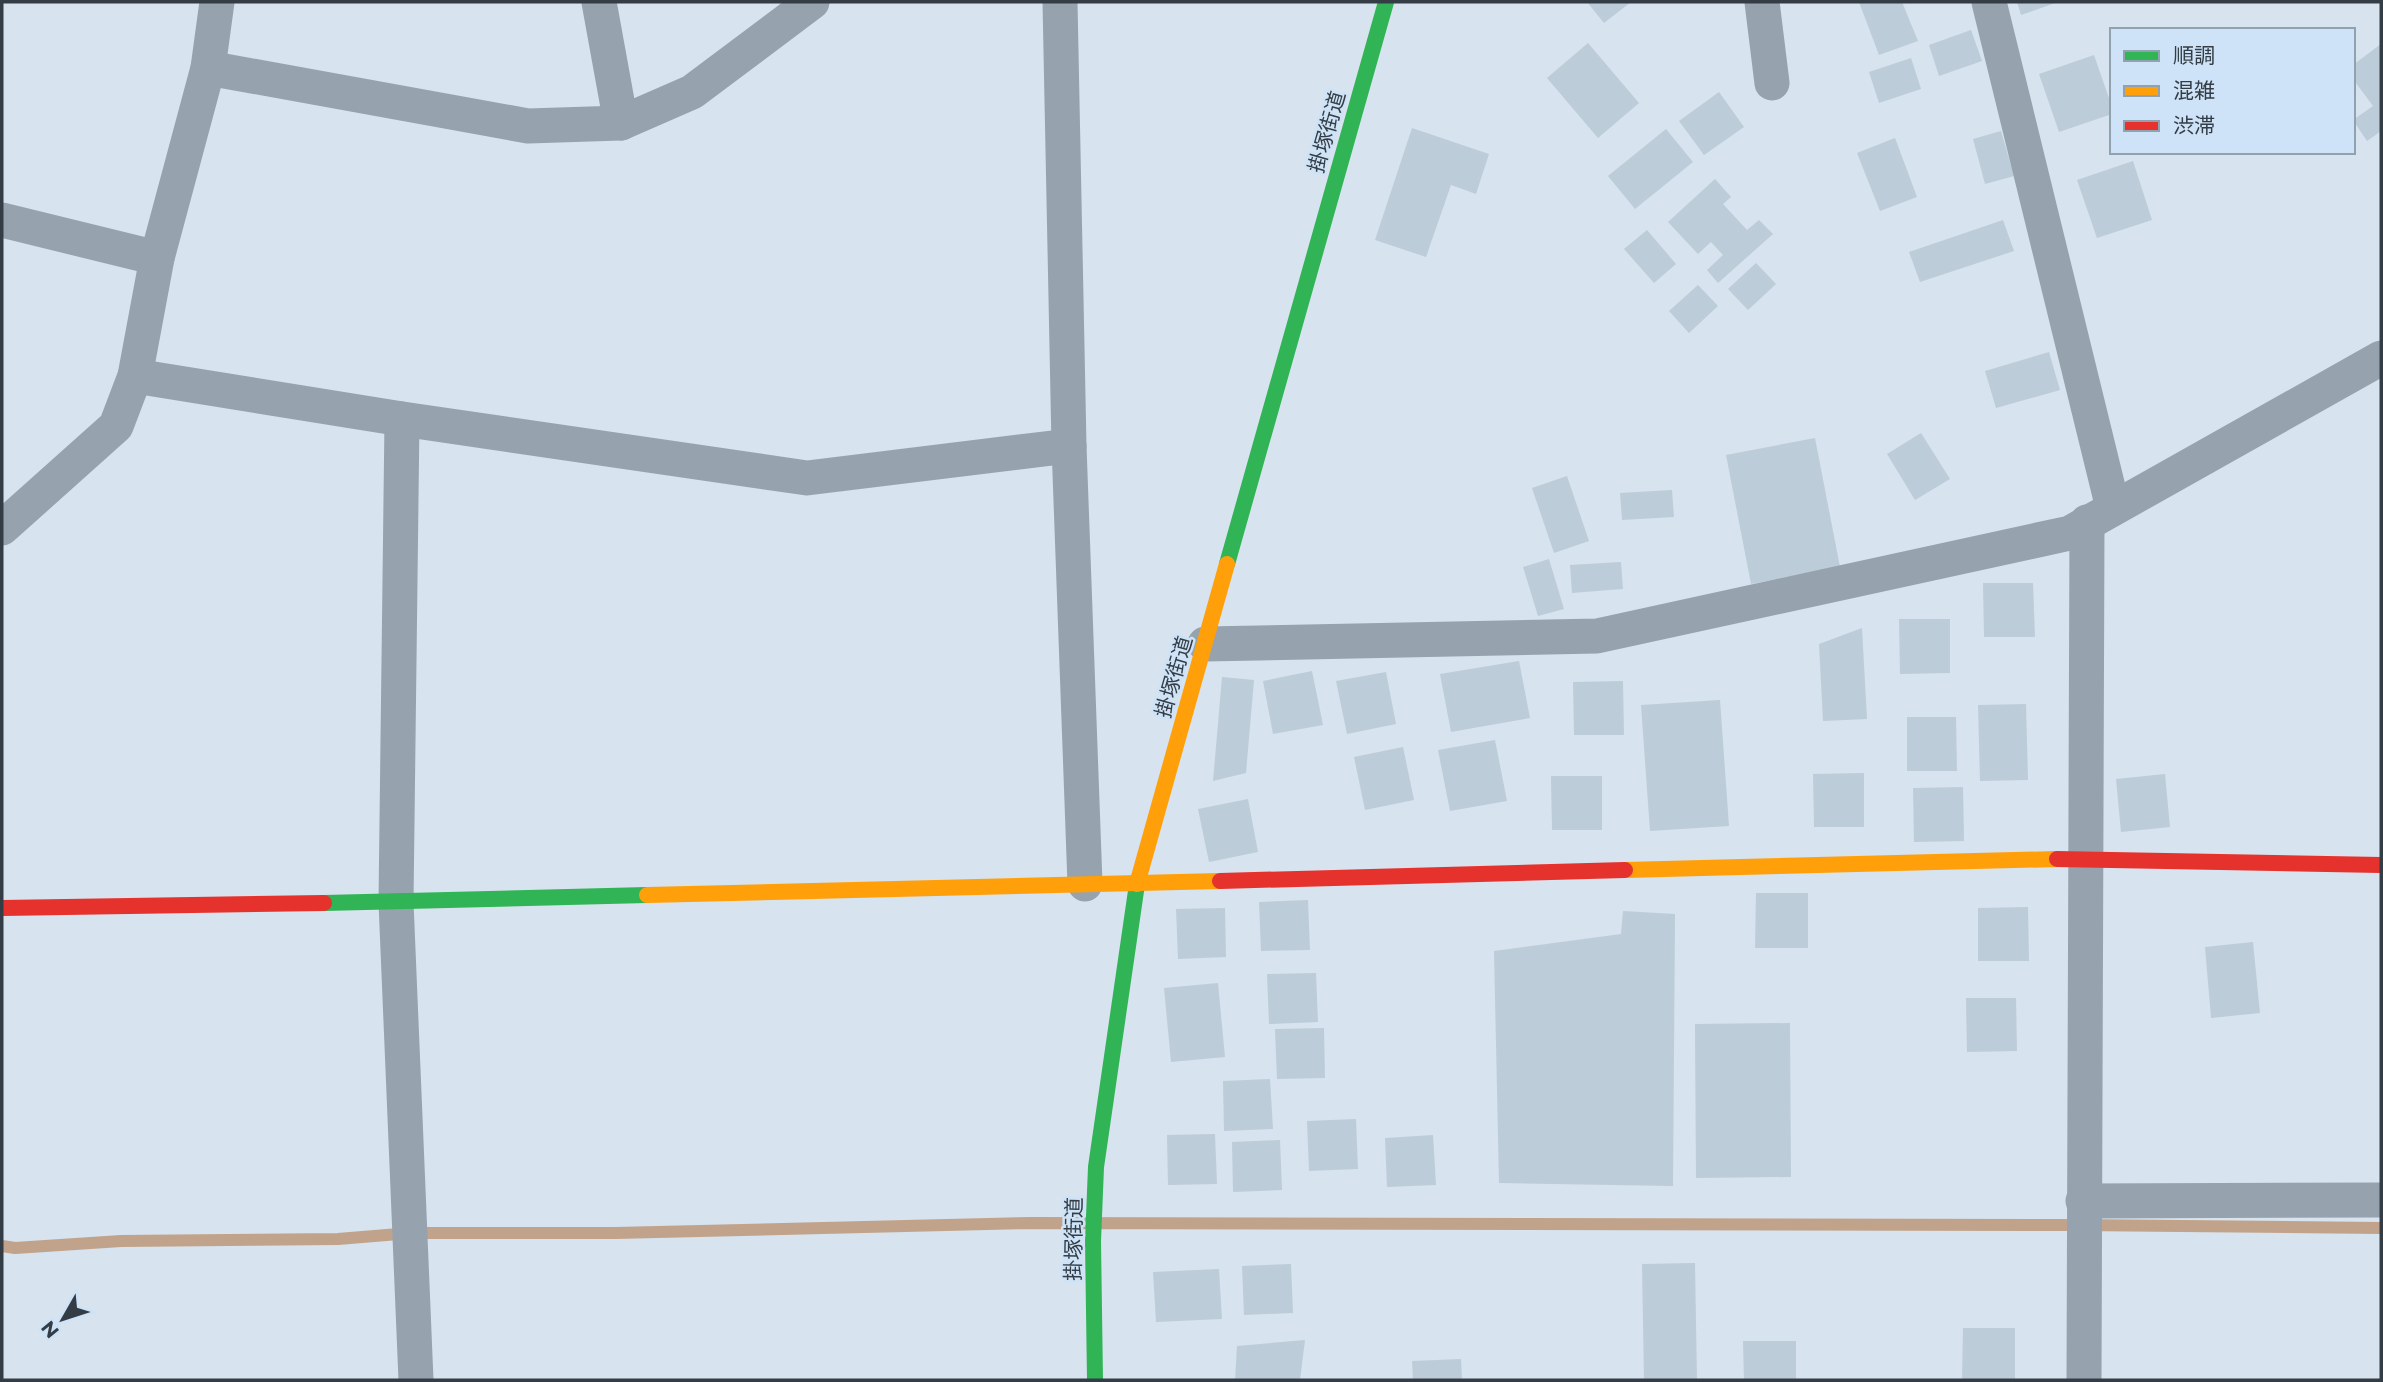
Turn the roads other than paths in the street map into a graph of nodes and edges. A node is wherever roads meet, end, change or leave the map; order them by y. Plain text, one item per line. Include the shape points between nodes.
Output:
1 (217, 2) edge
2 (599, 2) edge
3 (811, 2) edge
4 (1060, 2) edge
5 (1386, 2) edge
6 (1762, 2) edge
7 (1989, 2) edge
8 (208, 68) junction
9 (1772, 83) dead end
10 (621, 123) junction
11 (2, 220) edge
12 (156, 258) junction
13 (2381, 358) edge
14 (135, 376) junction
15 (402, 419) junction
16 (1069, 446) junction
17 (2100, 515) junction
18 (2, 528) edge
19 (1205, 644) junction
20 (2085, 858) junction
21 (2381, 865) edge
22 (1138, 881) junction
23 (1085, 884) junction
24 (396, 902) junction
25 (2, 908) edge
26 (2381, 1200) edge
27 (2084, 1214) junction
28 (416, 1380) edge
29 (1095, 1380) edge
30 (2084, 1380) edge

1 - 8 street
2 - 10 street
3 - 10 street via 692,92
4 - 16 street
5 - 19 main road, 掛塚街道
6 - 9 street
7 - 17 street
8 - 10 street via 528,126
8 - 12 street
11 - 12 street
12 - 14 street
13 - 17 street
14 - 15 street
14 - 18 street via 116,426
15 - 16 street via 807,478
15 - 24 street
16 - 23 street
17 - 19 street via 2070,533 1597,636
17 - 20 street
19 - 22 main road, 掛塚街道
20 - 21 main road
20 - 22 main road
20 - 27 street
22 - 23 main road
22 - 29 main road, 掛塚街道 via 1096,1167
23 - 24 main road
24 - 25 main road
24 - 28 street
26 - 27 street
27 - 30 street

